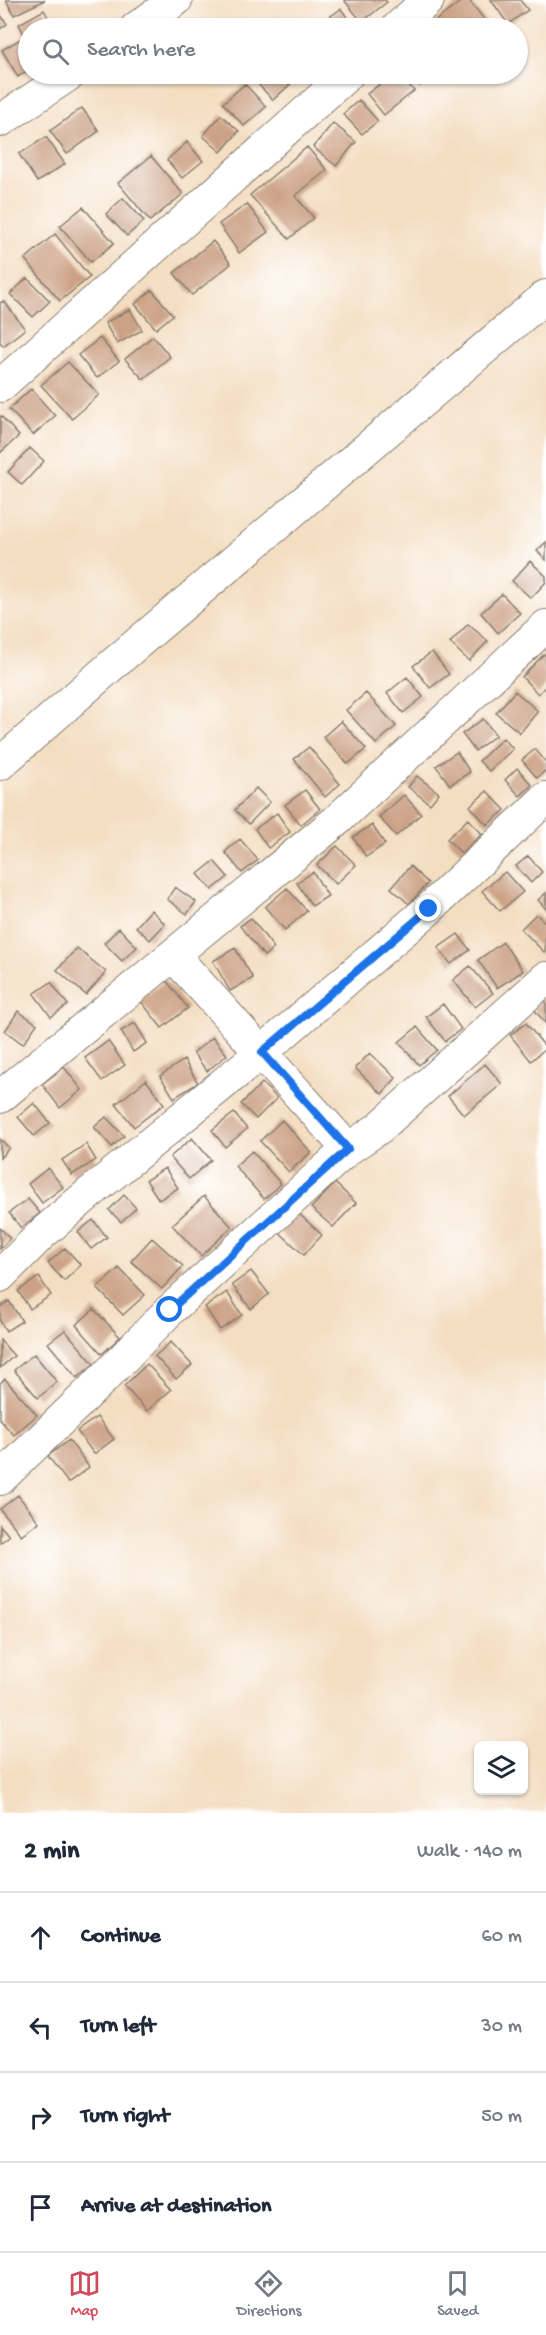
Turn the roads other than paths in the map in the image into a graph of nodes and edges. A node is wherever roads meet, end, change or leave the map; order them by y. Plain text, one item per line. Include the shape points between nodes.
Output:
1 (176, 0) edge
2 (428, 0) edge
3 (150, 18) edge
4 (408, 18) edge
5 (55, 84) edge
6 (337, 84) edge
7 (0, 121) edge
8 (546, 296) edge
9 (0, 386) edge
10 (546, 626) edge
11 (0, 764) edge
12 (546, 798) edge
13 (173, 955) junction
14 (546, 978) edge
15 (262, 1052) junction
16 (0, 1097) edge
17 (348, 1149) junction
18 (0, 1276) edge
19 (0, 1479) edge

1 - 3 street
2 - 4 street
5 - 7 street
6 - 9 street
8 - 11 street
10 - 13 street via 336,821
12 - 15 street via 429,909
13 - 15 street
13 - 16 street
14 - 17 street via 379,1128
15 - 17 street
15 - 18 street via 86,1196
17 - 19 street via 170,1310

